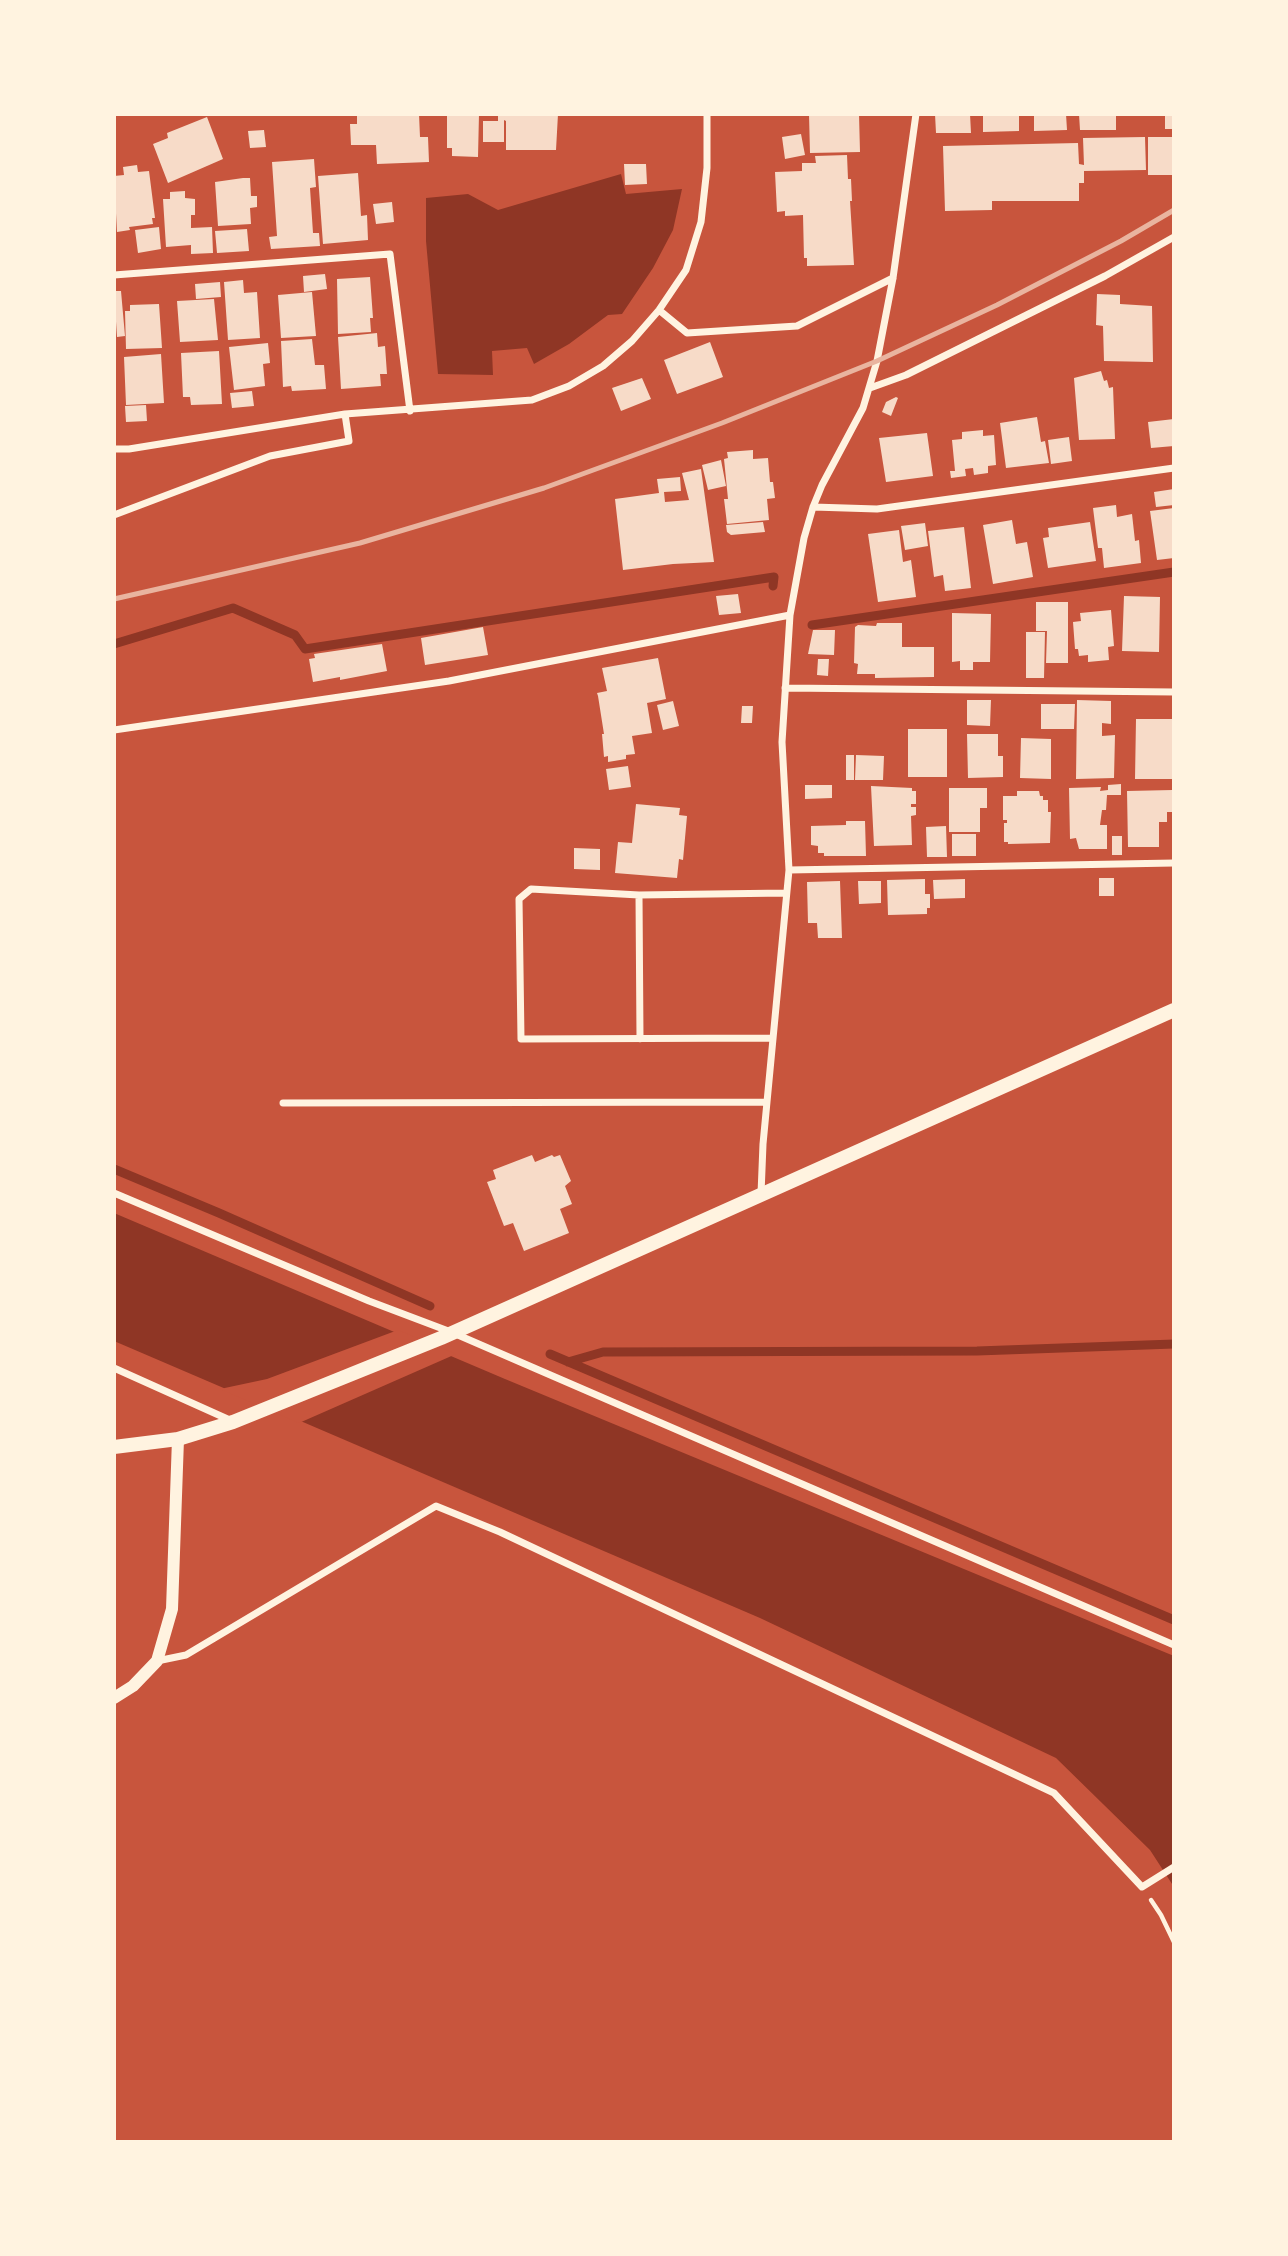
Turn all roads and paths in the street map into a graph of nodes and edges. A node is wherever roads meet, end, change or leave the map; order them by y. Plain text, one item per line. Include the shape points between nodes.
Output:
1 (707, 114) edge
2 (916, 114) edge
3 (1174, 237) edge
4 (114, 275) edge
5 (893, 278) junction
6 (659, 310) junction
7 (870, 388) junction
8 (410, 411) junction
9 (345, 414) junction
10 (114, 449) edge
11 (1174, 468) edge
12 (813, 507) junction
13 (114, 515) edge
14 (790, 615) junction
15 (785, 688) junction
16 (1174, 692) edge
17 (114, 730) edge
18 (1174, 863) edge
19 (789, 870) junction
20 (786, 892) junction
21 (639, 895) junction
22 (1174, 1010) edge
23 (772, 1038) junction
24 (640, 1039) junction
25 (767, 1102) junction
26 (283, 1103) dead end
27 (114, 1193) edge
28 (761, 1195) junction
29 (446, 1335) junction
30 (114, 1368) edge
31 (233, 1422) junction
32 (178, 1439) junction
33 (114, 1447) edge
34 (1174, 1645) edge
35 (157, 1661) junction
36 (114, 1698) edge
37 (1174, 1867) edge
38 (1142, 1887) junction
39 (1174, 1942) edge

1 - 6 street via 708,168 701,222 686,270
2 - 5 street
3 - 7 street via 918,369
4 - 8 street via 390,254
5 - 6 street via 797,326 687,333
5 - 7 street
6 - 8 street via 623,350 569,386 532,400
7 - 12 street
8 - 9 street
9 - 10 street
9 - 13 street via 349,441 270,456
11 - 12 street via 877,509
12 - 14 street
14 - 15 street
14 - 17 street via 449,681
15 - 16 street
15 - 19 street via 782,742
18 - 19 street
19 - 20 street
20 - 21 street
20 - 23 street
21 - 24 street
21 - 24 street via 531,889 519,899 521,1040
22 - 28 main road
23 - 24 street
23 - 25 street
25 - 26 street
25 - 28 street
27 - 29 street
28 - 29 main road
29 - 31 main road
29 - 34 street
30 - 31 street
31 - 32 main road
32 - 33 main road
32 - 35 street via 172,1609
35 - 36 street
35 - 38 street via 186,1655 436,1506 1054,1793
37 - 38 street
38 - 39 path

